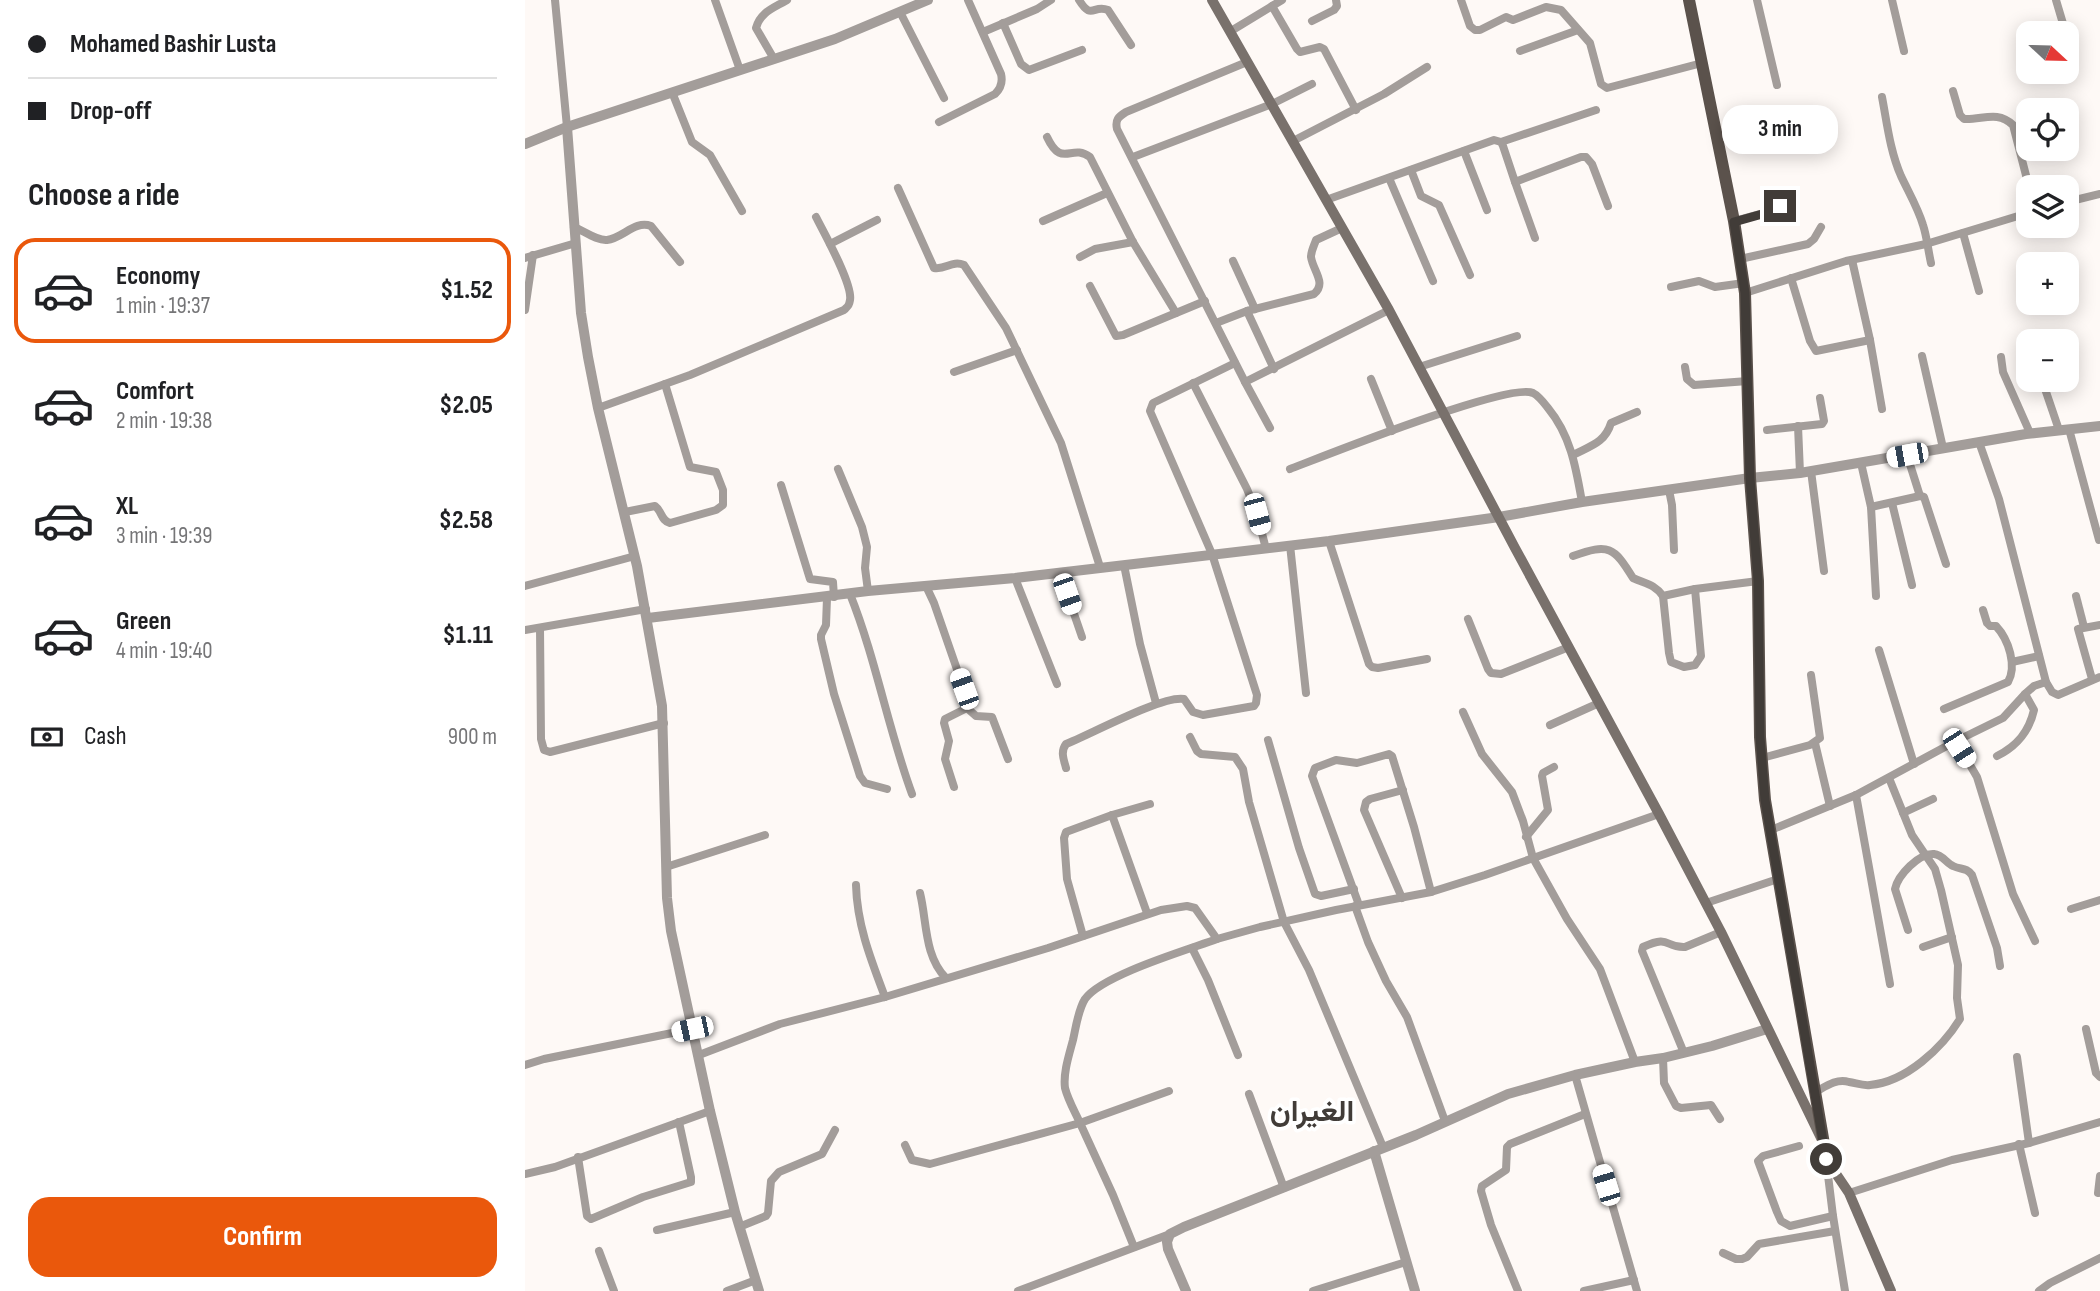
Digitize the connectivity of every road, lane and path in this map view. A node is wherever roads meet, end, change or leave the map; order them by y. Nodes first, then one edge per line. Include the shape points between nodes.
1 (555, 0) edge
2 (715, 0) edge
3 (787, 0) edge
4 (928, 0) edge
5 (968, 0) edge
6 (1051, 0) edge
7 (1079, 0) edge
8 (1212, 0) edge
9 (1282, 0) edge
10 (1336, 0) edge
11 (1461, 0) edge
12 (1689, 0) edge
13 (1757, 0) edge
14 (1892, 0) edge
15 (2056, 0) edge
16 (1272, 6) junction
17 (900, 12) junction
18 (1312, 21) dead end
19 (2062, 21) edge
20 (1003, 23) junction
21 (1231, 30) junction
22 (1578, 30) junction
23 (983, 32) junction
24 (1131, 45) dead end
25 (1081, 50) dead end
26 (1520, 51) dead end
27 (1904, 51) dead end
28 (774, 60) junction
29 (1247, 62) junction
30 (1702, 63) junction
31 (1427, 67) dead end
32 (740, 70) junction
33 (1312, 84) dead end
34 (1777, 85) dead end
35 (1953, 91) dead end
36 (672, 92) junction
37 (1882, 97) dead end
38 (944, 98) dead end
39 (1272, 104) junction
40 (1356, 110) junction
41 (1596, 110) dead end
42 (939, 122) dead end
43 (567, 127) junction
44 (1047, 137) dead end
45 (1293, 141) junction
46 (1501, 142) junction
47 (525, 144) edge
48 (1464, 151) junction
49 (1133, 157) junction
50 (1411, 170) junction
51 (2026, 175) edge
52 (1389, 178) junction
53 (1515, 183) junction
54 (898, 188) dead end
55 (1107, 192) junction
56 (2100, 194) edge
57 (1782, 197) dead end
58 (2079, 199) edge
59 (1326, 200) junction
60 (1608, 206) dead end
61 (1487, 210) dead end
62 (742, 211) dead end
63 (816, 216) dead end
64 (2016, 217) edge
65 (877, 220) dead end
66 (1043, 222) dead end
67 (1734, 222) junction
68 (574, 226) junction
69 (1821, 227) dead end
70 (1342, 228) junction
71 (1962, 233) junction
72 (1535, 238) dead end
73 (1133, 242) junction
74 (576, 243) junction
75 (830, 244) junction
76 (1926, 244) junction
77 (529, 256) edge
78 (1080, 257) dead end
79 (1740, 259) junction
80 (1852, 260) junction
81 (1233, 261) dead end
82 (680, 262) dead end
83 (1931, 263) dead end
84 (1470, 275) dead end
85 (1791, 278) junction
86 (1433, 281) dead end
87 (1090, 286) dead end
88 (1671, 287) dead end
89 (1744, 288) junction
90 (1979, 291) dead end
91 (1205, 301) junction
92 (525, 310) edge
93 (1251, 310) junction
94 (1389, 310) junction
95 (1176, 313) junction
96 (1216, 323) junction
97 (1517, 336) dead end
98 (1870, 340) junction
99 (1017, 350) junction
100 (1922, 356) dead end
101 (2001, 357) dead end
102 (1235, 363) junction
103 (1419, 367) junction
104 (1685, 367) dead end
105 (1274, 369) junction
106 (954, 372) dead end
107 (1371, 379) dead end
108 (1748, 381) junction
109 (1245, 382) junction
110 (1193, 383) junction
111 (665, 384) junction
112 (2047, 392) edge
113 (1820, 398) dead end
114 (598, 408) junction
115 (1882, 409) dead end
116 (1443, 412) junction
117 (1637, 412) dead end
118 (1798, 426) junction
119 (1270, 428) dead end
120 (2099, 429) edge
121 (1767, 430) dead end
122 (2064, 430) junction
123 (1392, 431) junction
124 (2030, 433) junction
125 (1979, 442) junction
126 (1943, 448) junction
127 (1573, 455) junction
128 (1907, 455) junction
129 (1861, 463) junction
130 (838, 469) dead end
131 (1290, 469) dead end
132 (1805, 472) junction
133 (1750, 478) junction
134 (782, 485) dead end
135 (1669, 490) junction
136 (1920, 496) junction
137 (1582, 502) junction
138 (1892, 503) junction
139 (1871, 507) junction
140 (625, 512) junction
141 (1499, 517) junction
142 (2099, 540) edge
143 (1329, 541) junction
144 (1290, 545) junction
145 (1266, 549) junction
146 (1674, 550) dead end
147 (1212, 554) junction
148 (635, 556) junction
149 (1573, 556) dead end
150 (1946, 564) dead end
151 (1124, 565) junction
152 (1100, 567) junction
153 (1824, 571) dead end
154 (1060, 572) junction
155 (1015, 578) junction
156 (1758, 581) junction
157 (1912, 585) dead end
158 (525, 586) edge
159 (926, 586) junction
160 (1695, 589) junction
161 (868, 591) junction
162 (851, 594) junction
163 (1663, 596) junction
164 (1877, 596) dead end
165 (2077, 596) dead end
166 (830, 597) junction
167 (1983, 611) dead end
168 (647, 614) junction
169 (1468, 619) dead end
170 (2100, 625) edge
171 (2084, 627) junction
172 (540, 628) junction
173 (525, 630) edge
174 (1082, 638) dead end
175 (1569, 647) junction
176 (1879, 650) dead end
177 (2039, 656) junction
178 (1427, 659) dead end
179 (2012, 662) junction
180 (1811, 675) dead end
181 (2098, 679) edge
182 (2046, 682) junction
183 (1057, 684) dead end
184 (1305, 692) dead end
185 (2025, 694) junction
186 (1599, 703) junction
187 (1156, 704) junction
188 (967, 708) junction
189 (1944, 709) dead end
190 (1463, 712) dead end
191 (664, 723) junction
192 (1550, 725) dead end
193 (1190, 737) dead end
194 (1268, 740) dead end
195 (1956, 741) junction
196 (1815, 743) junction
197 (1997, 756) dead end
198 (1762, 758) junction
199 (1008, 759) dead end
200 (1914, 764) junction
201 (1554, 767) dead end
202 (1066, 768) dead end
203 (1889, 778) junction
204 (954, 788) dead end
205 (887, 789) dead end
206 (1403, 790) junction
207 (912, 794) dead end
208 (1856, 795) junction
209 (1933, 799) dead end
210 (1150, 804) dead end
211 (1830, 806) junction
212 (1903, 813) junction
213 (1659, 814) junction
214 (1112, 815) junction
215 (1771, 830) junction
216 (765, 835) dead end
217 (1526, 837) junction
218 (1925, 856) junction
219 (1533, 858) junction
220 (666, 867) junction
221 (1778, 879) junction
222 (856, 885) dead end
223 (1355, 890) junction
224 (1431, 892) junction
225 (920, 893) dead end
226 (1402, 898) junction
227 (2100, 900) edge
228 (1706, 902) junction
229 (1357, 905) junction
230 (2071, 909) dead end
231 (1147, 913) junction
232 (1284, 922) junction
233 (1908, 930) dead end
234 (1721, 932) junction
235 (1083, 936) junction
236 (1952, 937) junction
237 (1217, 939) junction
238 (2035, 941) dead end
239 (1923, 947) dead end
240 (1192, 948) junction
241 (2000, 966) dead end
242 (946, 978) junction
243 (1890, 984) dead end
244 (885, 997) junction
245 (692, 1029) junction
246 (1767, 1029) junction
247 (2086, 1029) dead end
248 (1684, 1053) junction
249 (699, 1055) junction
250 (1238, 1055) dead end
251 (2017, 1057) dead end
252 (1663, 1058) junction
253 (1635, 1062) junction
254 (525, 1065) edge
255 (1575, 1075) junction
256 (2100, 1077) edge
257 (1169, 1091) dead end
258 (1814, 1093) junction
259 (1249, 1094) dead end
260 (710, 1111) junction
261 (1585, 1114) junction
262 (1720, 1119) dead end
263 (1445, 1121) junction
264 (679, 1122) junction
265 (2100, 1122) edge
266 (1080, 1123) junction
267 (835, 1130) dead end
268 (2029, 1143) junction
269 (1824, 1144) junction
270 (2019, 1144) junction
271 (905, 1145) dead end
272 (1798, 1146) dead end
273 (1378, 1149) junction
274 (578, 1157) junction
275 (1826, 1159) junction
276 (525, 1174) edge
277 (2100, 1176) edge
278 (1284, 1188) junction
279 (1849, 1193) junction
280 (2098, 1193) dead end
281 (734, 1212) junction
282 (2035, 1213) dead end
283 (1833, 1216) junction
284 (739, 1227) junction
285 (657, 1230) dead end
286 (1835, 1231) junction
287 (1170, 1234) junction
288 (1134, 1247) junction
289 (599, 1251) dead end
290 (1723, 1253) dead end
291 (2100, 1258) edge
292 (1406, 1262) junction
293 (756, 1280) junction
294 (1634, 1280) junction
295 (614, 1291) edge
296 (727, 1291) edge
297 (759, 1291) edge
298 (1018, 1291) edge
299 (1186, 1291) edge
300 (1313, 1291) edge
301 (1415, 1291) edge
302 (1518, 1291) edge
303 (1584, 1291) edge
304 (1637, 1291) edge
305 (1845, 1291) edge
306 (1891, 1291) edge
307 (2039, 1291) edge

1 - 43 street
2 - 32 street
3 - 28 street via 764,13 756,28
4 - 17 street
5 - 23 street
6 - 20 street
7 - 24 street via 1089,12 1108,10
8 - 21 main road
9 - 16 street
10 - 18 street via 1334,10
11 - 22 street via 1475,30 1546,7 1561,10
12 - 30 main road
13 - 34 street
14 - 27 street
15 - 19 street
16 - 21 street
16 - 40 street via 1300,52 1324,48
17 - 28 street
17 - 38 street
20 - 23 street
20 - 25 street via 1021,64 1029,70
21 - 29 main road
22 - 26 street
22 - 30 street via 1590,43 1601,84 1607,88
23 - 42 street via 1001,74 999,90
28 - 32 street
29 - 39 main road
29 - 49 street via 1120,116 1117,129
30 - 67 main road
31 - 40 street
32 - 36 street
33 - 39 street
35 - 51 street via 1964,119 1994,115 2013,125
36 - 43 street
36 - 62 street via 692,142 710,155
37 - 76 street via 1888,134 1900,174 1918,209
39 - 45 main road
39 - 49 street
40 - 45 street
41 - 46 street
43 - 47 street
43 - 68 street
44 - 55 street via 1057,152 1090,157
45 - 59 main road
46 - 48 street via 1494,140
46 - 53 street
48 - 50 street
48 - 61 street
49 - 91 street
50 - 52 street
50 - 84 street via 1421,196 1439,205
52 - 59 street
52 - 86 street
53 - 60 street via 1586,157
53 - 72 street
54 - 99 street via 934,268 964,265
55 - 66 street
55 - 73 street
56 - 58 street
57 - 67 street via 1778,209
59 - 70 main road
63 - 75 street
64 - 71 street
65 - 75 street
67 - 79 main road
68 - 74 street
68 - 82 street via 608,240 640,224 651,226
69 - 79 street via 1808,244
70 - 93 street via 1316,240 1311,258 1318,291
70 - 94 main road
71 - 76 street
71 - 90 street
73 - 78 street via 1095,249
73 - 95 street
74 - 77 street
74 - 114 street via 581,313
75 - 111 street via 849,291 844,310
76 - 80 street
76 - 83 street
77 - 92 street
79 - 89 main road
80 - 85 street
80 - 98 street
81 - 93 street
85 - 89 street
85 - 98 street via 1816,351
87 - 95 street via 1116,336
88 - 89 street via 1699,281
89 - 108 main road
91 - 95 street
91 - 96 street
93 - 96 street
93 - 105 street
94 - 103 main road
94 - 105 street
96 - 102 street
97 - 103 street
98 - 115 street
99 - 106 street
99 - 152 street via 1061,443
100 - 126 street
101 - 124 street
102 - 109 street
102 - 110 street
103 - 116 main road
104 - 108 street via 1687,379 1694,385
105 - 109 street
107 - 123 street
108 - 133 main road
109 - 119 street
110 - 145 street via 1247,489
110 - 147 street via 1153,403 1150,411
111 - 114 street
111 - 140 street via 690,467 716,472 723,505 670,523 656,506
112 - 122 street
113 - 118 street via 1823,423
114 - 140 street
116 - 123 street
116 - 127 street via 1508,393 1533,393 1555,416
116 - 141 main road
117 - 127 street via 1611,423 1603,439
118 - 121 street
118 - 132 street
120 - 122 street
122 - 124 street
122 - 142 street
123 - 131 street
124 - 125 street
125 - 126 street
125 - 177 street via 1999,499
126 - 128 street
127 - 137 street
128 - 129 street
128 - 136 street
129 - 132 street
129 - 139 street
130 - 161 street via 867,547
132 - 133 street
132 - 153 street
133 - 135 street
133 - 156 main road
134 - 166 street via 810,579 832,582
135 - 137 street
135 - 146 street
136 - 138 street
136 - 150 street via 1928,504
137 - 141 street
138 - 139 street
138 - 157 street
139 - 164 street
140 - 148 street
141 - 143 street
141 - 175 main road
143 - 144 street
143 - 178 street via 1369,664 1378,668
144 - 145 street
144 - 184 street
145 - 147 street
147 - 151 street
147 - 187 street via 1256,703 1203,715 1193,712 1184,699
148 - 158 street
148 - 168 street
149 - 163 street via 1606,549 1619,555 1633,578 1649,583
151 - 152 street
151 - 187 street
152 - 154 street
154 - 155 street
154 - 174 street
155 - 159 street
155 - 183 street
156 - 160 street
156 - 198 main road
159 - 161 street
159 - 188 street via 967,696
160 - 163 street
160 - 163 street via 1701,656 1695,665 1671,662
161 - 162 street
162 - 166 street
162 - 207 street
165 - 171 street
166 - 168 street
166 - 205 street via 821,639 831,683 860,776 865,783
167 - 179 street via 1987,623 2004,635
168 - 172 street
168 - 191 street
169 - 175 street via 1488,669 1495,674
170 - 171 street
171 - 181 street via 2078,629
172 - 173 street
172 - 191 street via 544,750
175 - 186 main road
176 - 200 street
177 - 179 street
177 - 182 street
179 - 189 street via 2008,682
180 - 196 street via 1820,733
181 - 182 street via 2058,695
182 - 185 street
185 - 195 street via 2003,719
185 - 197 street via 2034,710 2029,727
186 - 192 street
186 - 213 main road
187 - 202 street via 1066,744
188 - 199 street via 976,716 993,719
188 - 204 street via 944,723 949,741 945,759
190 - 217 street via 1482,754 1512,792
191 - 220 street
193 - 232 street via 1201,754 1235,757 1243,769
194 - 223 street via 1315,894
195 - 200 street
195 - 238 street via 1977,777 2013,894
196 - 198 street
196 - 211 street
198 - 215 main road
200 - 203 street
201 - 217 street via 1542,776 1548,810
203 - 208 street
203 - 212 street
206 - 223 street via 1389,754 1357,763 1336,760 1313,770
206 - 224 street
206 - 226 street via 1370,799 1364,806
208 - 211 street
208 - 243 street
209 - 212 street
210 - 214 street
211 - 215 street
212 - 218 street
213 - 219 street
213 - 228 main road
214 - 231 street
214 - 235 street via 1066,832 1067,880
215 - 221 main road
216 - 220 street
217 - 219 street
218 - 233 street via 1905,870 1895,889
218 - 236 street via 1935,869
218 - 241 street via 1940,856 1972,875
219 - 224 street
219 - 253 street via 1600,969
220 - 245 street via 671,931
221 - 228 street
221 - 258 main road
222 - 244 street via 867,953
223 - 229 street
224 - 226 street
225 - 242 street via 930,948
226 - 229 street
227 - 230 street
228 - 234 main road
229 - 232 street
229 - 263 street via 1368,942 1407,1017
231 - 235 street
231 - 237 street via 1195,908
232 - 237 street
232 - 273 street via 1309,970
234 - 246 main road
234 - 248 street via 1680,948 1665,940 1643,947
235 - 242 street
236 - 239 street
236 - 258 street via 1958,965 1958,1022 1927,1057 1904,1074 1869,1086 1841,1080
237 - 240 street
240 - 250 street
240 - 266 street via 1100,986 1084,1001 1065,1083
242 - 244 street
244 - 249 street via 780,1024
245 - 249 street
245 - 254 street
246 - 248 street
246 - 269 main road
247 - 256 street
248 - 252 street
249 - 260 street
251 - 268 street
252 - 253 street
252 - 262 street via 1664,1083 1676,1106 1711,1105
253 - 255 street
255 - 261 street
255 - 263 street via 1508,1094
257 - 266 street
258 - 269 main road
259 - 278 street
260 - 264 street
260 - 281 street
261 - 294 street
261 - 302 street via 1510,1144 1507,1169 1482,1186 1491,1225
263 - 273 street
264 - 274 street
264 - 274 street via 691,1182 591,1219
265 - 268 street
266 - 271 street via 930,1164 912,1160
266 - 288 street
267 - 284 street via 822,1154 774,1176 766,1216
268 - 270 street
269 - 275 main road
270 - 279 street
270 - 282 street
272 - 283 street via 1758,1161 1781,1221 1790,1226
273 - 278 street
273 - 292 street
274 - 276 street
275 - 279 main road
275 - 283 street
277 - 280 street
278 - 287 street
279 - 306 main road
281 - 284 street
281 - 285 street
283 - 286 street
284 - 293 street
286 - 290 street via 1759,1244 1742,1259
286 - 305 street
287 - 288 street
287 - 299 street via 1168,1250
288 - 298 street
289 - 295 street
291 - 307 street
292 - 300 street
292 - 301 street
293 - 296 street
293 - 297 street
294 - 303 street
294 - 304 street

